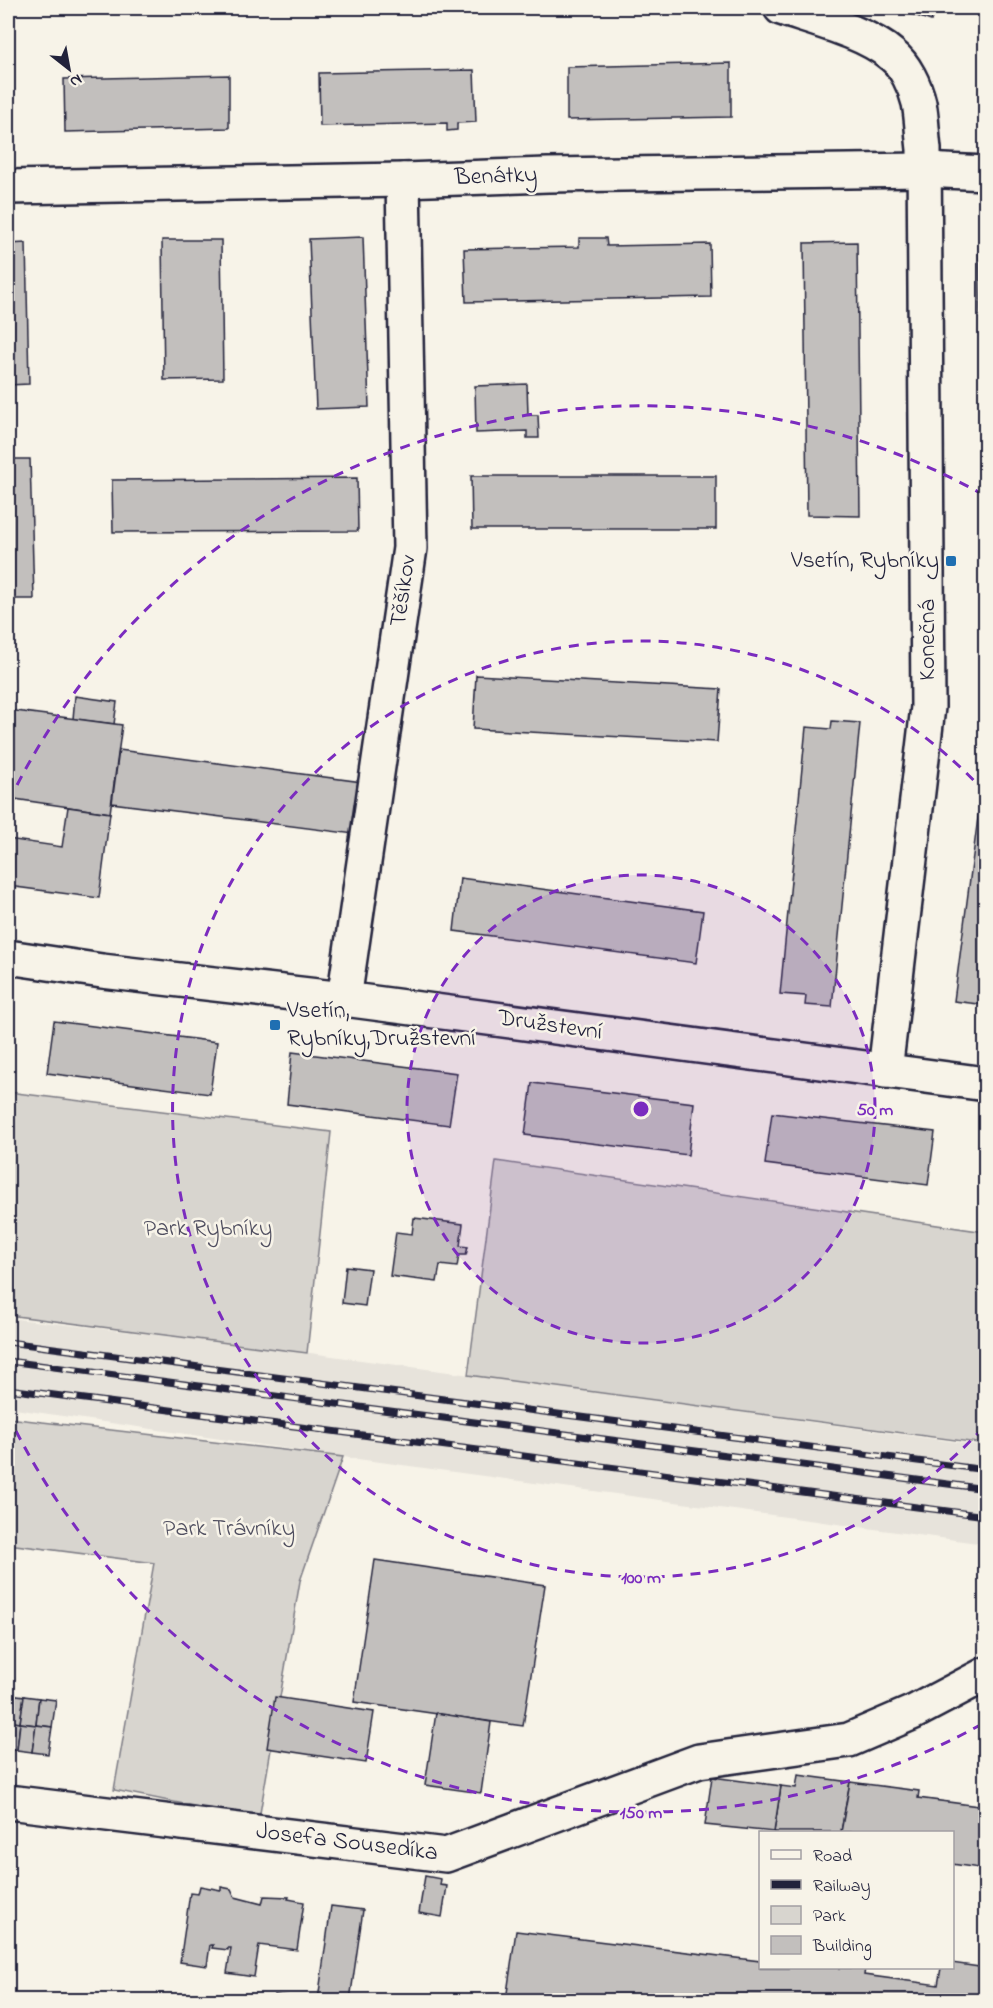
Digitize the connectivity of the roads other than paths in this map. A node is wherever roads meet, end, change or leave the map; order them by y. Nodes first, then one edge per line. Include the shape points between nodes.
1 (781, 8) edge
2 (924, 170) junction
3 (986, 173) edge
4 (402, 180) junction
5 (8, 187) edge
6 (8, 957) edge
7 (344, 999) junction
8 (885, 1071) junction
9 (986, 1083) edge
10 (986, 1674) edge
11 (8, 1802) edge

1 - 2 street, Konečná via 874,43 892,54 903,67 919,101
2 - 3 street, Benátky
2 - 4 street, Benátky
2 - 8 street, Konečná via 928,706
4 - 5 street, Benátky
4 - 7 street, Těšíkov via 410,548
6 - 7 street, Družstevní
7 - 8 street, Družstevní
8 - 9 street, Družstevní
10 - 11 street, Josefa Sousedíka via 849,1740 699,1761 447,1855

